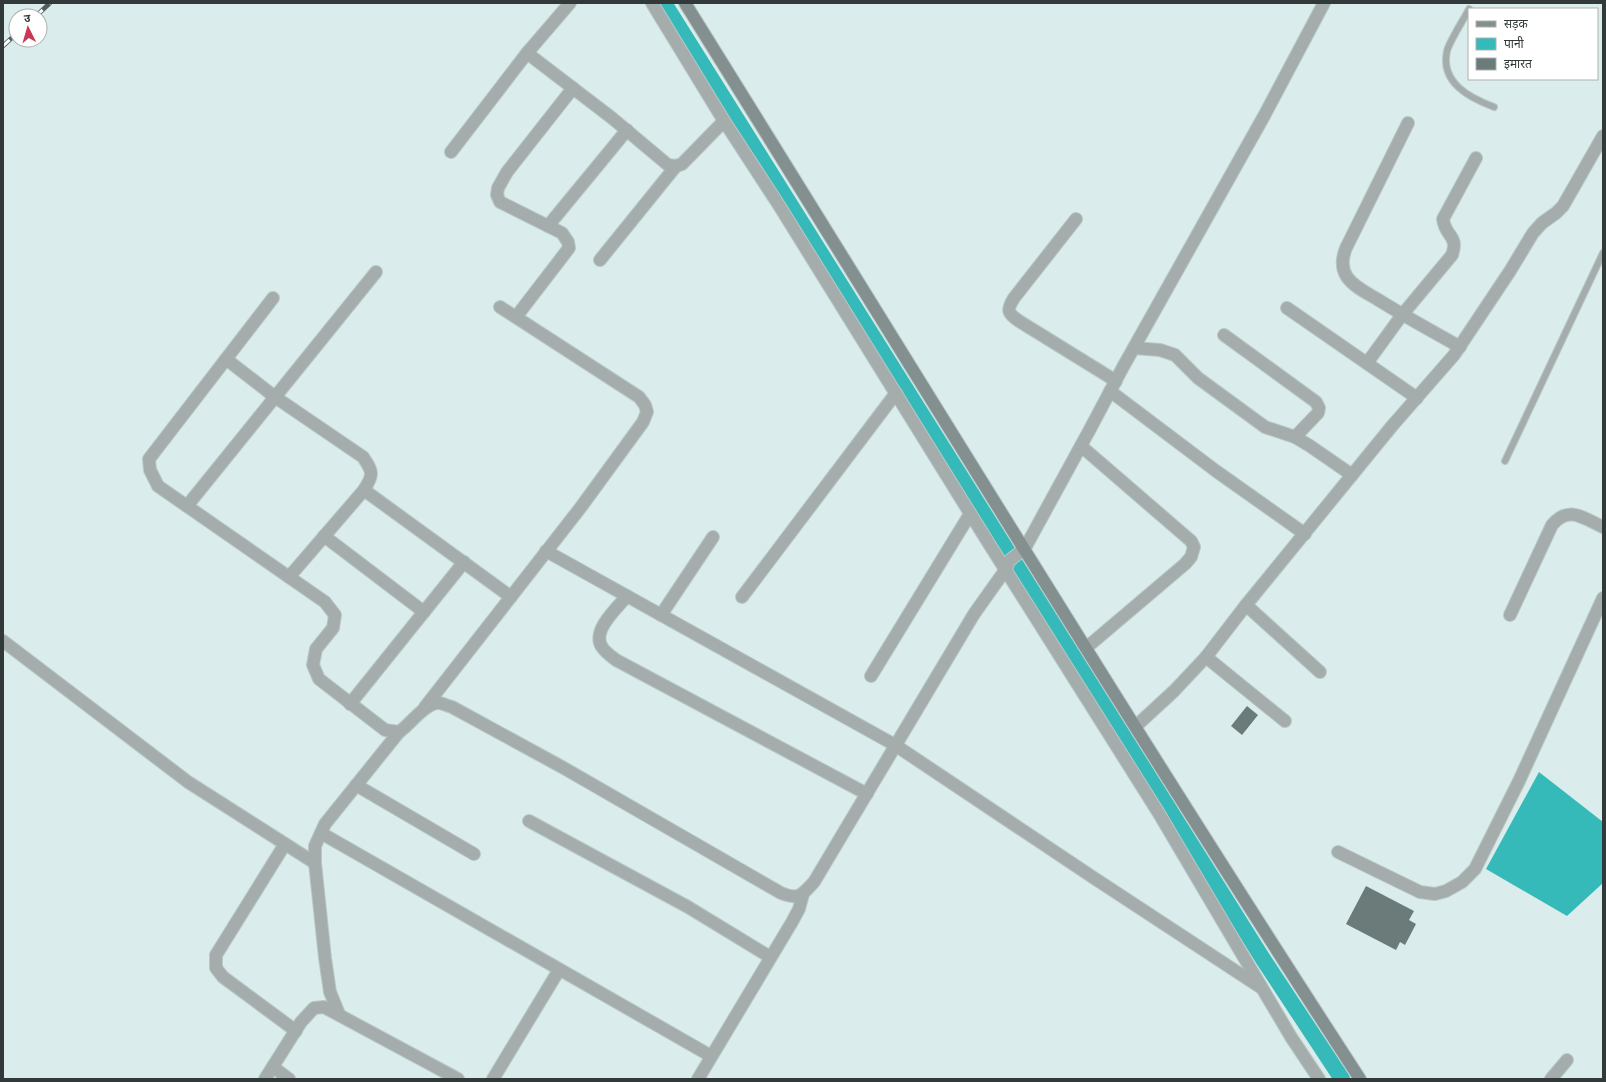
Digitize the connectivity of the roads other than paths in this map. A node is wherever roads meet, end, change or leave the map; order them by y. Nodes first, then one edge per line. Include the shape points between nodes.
1 (570, 3) edge
2 (652, 3) edge
3 (685, 3) edge
4 (1324, 3) edge
5 (1468, 11) edge
6 (527, 53) junction
7 (573, 88) junction
8 (1494, 107) dead end
9 (724, 121) junction
10 (1408, 123) dead end
11 (626, 130) junction
12 (1603, 136) edge
13 (451, 152) dead end
14 (1476, 158) dead end
15 (676, 166) junction
16 (1076, 219) dead end
17 (548, 226) junction
18 (1603, 253) edge
19 (600, 260) dead end
20 (1601, 263) edge
21 (376, 272) dead end
22 (274, 298) dead end
23 (500, 307) dead end
24 (1287, 308) dead end
25 (1402, 315) junction
26 (516, 317) junction
27 (1224, 335) dead end
28 (1460, 347) junction
29 (1134, 348) junction
30 (226, 359) junction
31 (1367, 363) junction
32 (1113, 386) junction
33 (896, 393) junction
34 (275, 397) junction
35 (1417, 398) junction
36 (1295, 437) junction
37 (1081, 446) junction
38 (1505, 461) dead end
39 (1352, 475) junction
40 (364, 490) junction
41 (187, 506) junction
42 (970, 514) junction
43 (1603, 527) edge
44 (1305, 534) junction
45 (324, 536) junction
46 (714, 537) dead end
47 (1022, 550) junction
48 (546, 551) junction
49 (464, 562) junction
50 (1008, 565) junction
51 (289, 577) junction
52 (511, 596) junction
53 (626, 596) junction
54 (742, 597) dead end
55 (1603, 598) edge
56 (1246, 605) junction
57 (424, 612) junction
58 (661, 615) junction
59 (1510, 615) dead end
60 (3, 641) edge
61 (1086, 648) junction
62 (1206, 657) junction
63 (1320, 672) dead end
64 (871, 676) dead end
65 (350, 704) junction
66 (425, 707) junction
67 (1285, 721) dead end
68 (1136, 726) junction
69 (399, 732) junction
70 (895, 745) junction
71 (356, 785) junction
72 (867, 794) junction
73 (529, 821) dead end
74 (320, 834) junction
75 (285, 844) junction
76 (1338, 852) dead end
77 (474, 854) dead end
78 (314, 863) junction
79 (803, 894) junction
80 (770, 957) junction
81 (558, 970) junction
82 (1262, 988) junction
83 (339, 1014) junction
84 (296, 1031) junction
85 (711, 1056) junction
86 (1567, 1060) dead end
87 (272, 1067) junction
88 (265, 1079) edge
89 (289, 1079) edge
90 (458, 1079) edge
91 (493, 1079) edge
92 (698, 1079) edge
93 (1319, 1079) edge
94 (1360, 1079) edge
95 (1551, 1079) edge

1 - 6 street
2 - 9 street
3 - 47 street
4 - 29 street
5 - 8 lane via 1447,50 1446,66 1451,77 1467,95
6 - 7 street
6 - 13 street
7 - 11 street
7 - 17 street via 507,172 498,188 500,202
9 - 15 street via 682,164
9 - 33 street
10 - 25 street via 1342,258 1348,278 1360,289
11 - 15 street via 668,165
11 - 17 street
12 - 28 street via 1563,206 1542,222 1533,233
14 - 25 street via 1443,219 1444,227 1454,240 1452,255
15 - 19 street
16 - 32 street via 1014,298 1009,310 1019,321
17 - 26 street via 562,233 569,248
18 - 20 lane
20 - 38 lane
21 - 34 street
22 - 30 street
23 - 26 street
24 - 31 street
25 - 28 street
25 - 31 street
26 - 48 street via 638,397 647,412 643,422
27 - 36 street via 1316,402 1318,413
28 - 35 street
29 - 32 street
29 - 36 street via 1160,350 1174,356 1198,378 1265,427
30 - 34 street
30 - 41 street via 149,459 150,470 158,486
31 - 35 street
32 - 37 street
32 - 44 street via 1216,471
33 - 42 street
33 - 54 street
34 - 40 street via 362,457 370,468 371,479
34 - 41 street
35 - 39 street
36 - 39 street
37 - 47 street
37 - 61 street via 1192,542 1194,547 1186,564
39 - 44 street
40 - 45 street
40 - 49 street
41 - 51 street
42 - 50 street
42 - 64 street
43 - 59 street via 1573,514 1563,515 1557,520 1552,525
44 - 56 street
45 - 51 street
45 - 57 street
46 - 58 street
47 - 50 street
47 - 61 street
48 - 52 street
48 - 53 street
49 - 52 street
49 - 57 street
50 - 70 street via 974,614
50 - 82 street
51 - 65 street via 325,602 335,615 333,628 316,649 313,665 319,679
52 - 66 street
53 - 58 street
53 - 72 street via 603,624 598,637 602,647 616,660
55 - 76 street via 1515,788 1474,869 1462,882 1435,894 1420,892
56 - 62 street
56 - 63 street
57 - 65 street
58 - 70 street
60 - 75 street via 188,782
61 - 68 street
62 - 67 street
62 - 68 street
65 - 69 street via 385,730
66 - 69 street
66 - 79 street via 438,703 452,708 562,767 781,893 790,897
68 - 94 street via 1186,809
69 - 71 street
70 - 72 street
70 - 82 street
71 - 74 street
71 - 77 street
72 - 79 street via 814,882
73 - 80 street via 688,907
74 - 78 street
74 - 81 street
75 - 78 street
75 - 84 street via 216,955 216,968 223,977
78 - 83 street via 330,992
79 - 80 street via 792,922
80 - 85 street
81 - 85 street
81 - 91 street
82 - 93 street
83 - 84 street via 324,1006 314,1008
83 - 90 street
84 - 87 street
85 - 92 street
86 - 95 street
87 - 88 street
87 - 89 street

